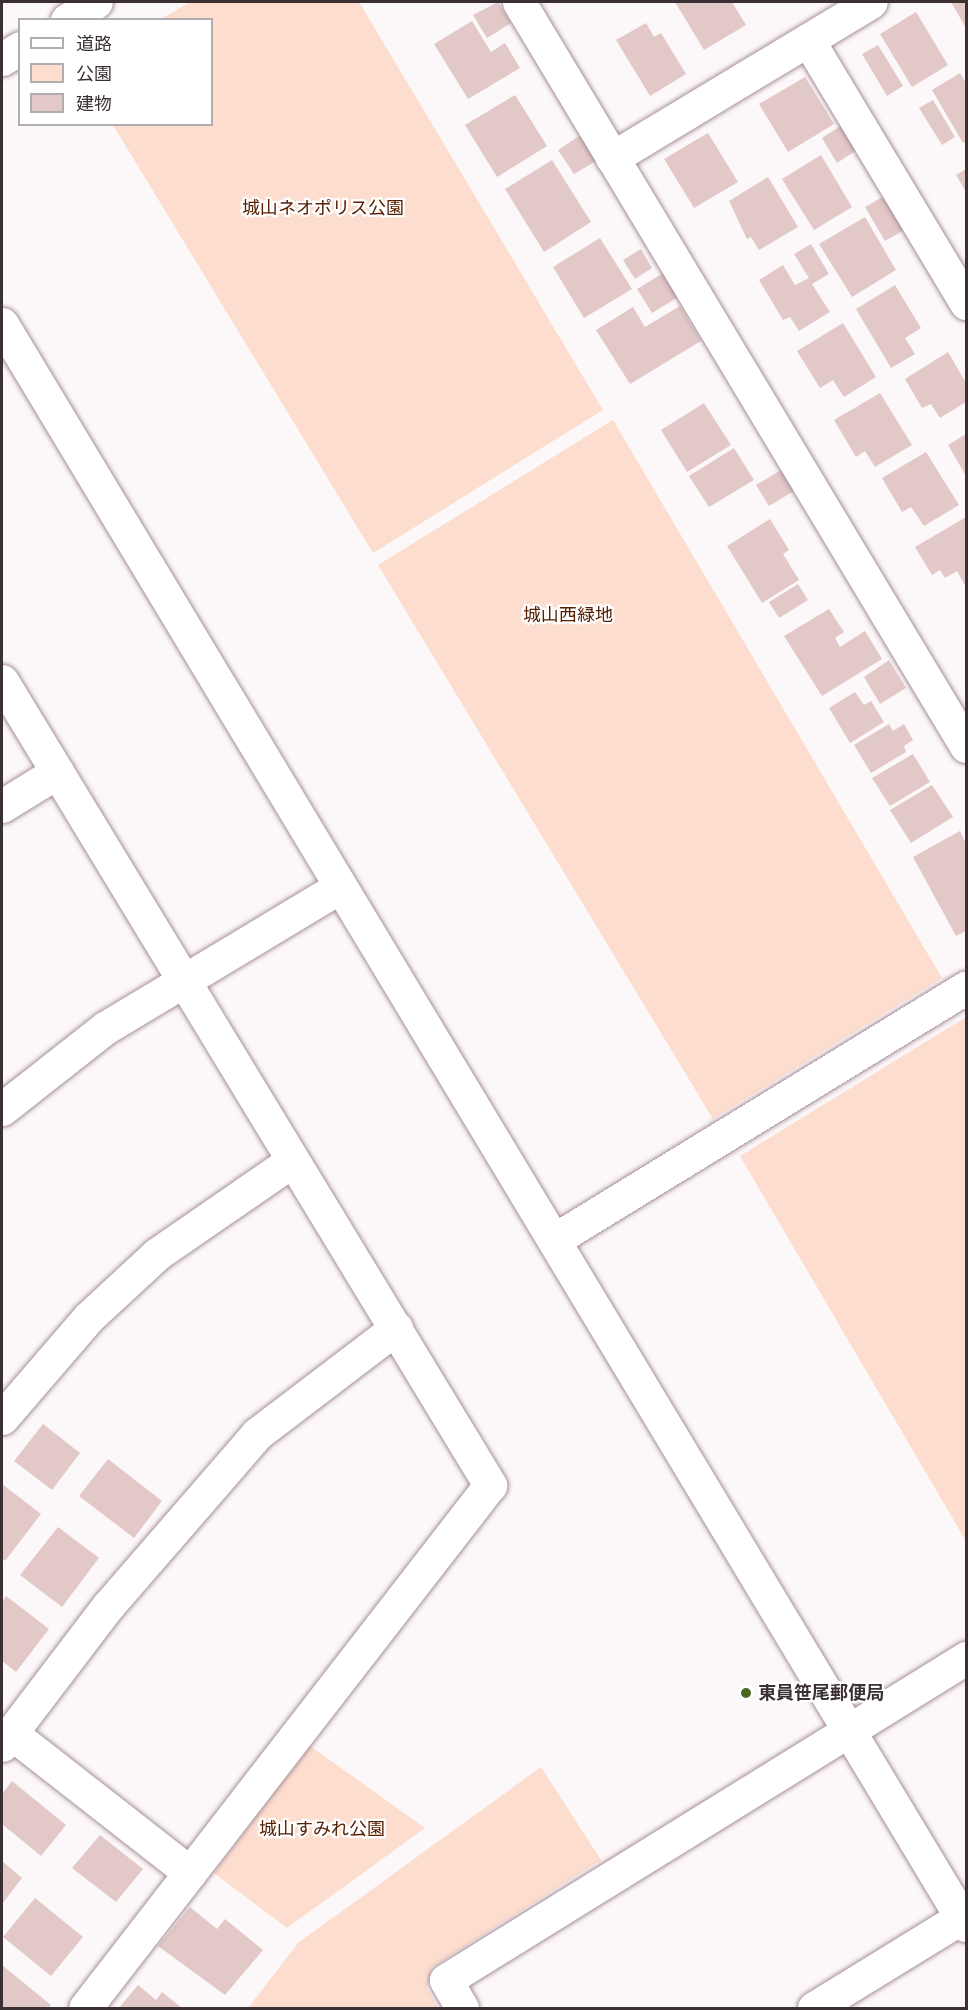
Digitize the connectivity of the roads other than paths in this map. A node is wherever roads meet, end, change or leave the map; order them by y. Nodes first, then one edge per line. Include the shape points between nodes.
1 (96, 2) edge
2 (519, 2) edge
3 (871, 2) edge
4 (70, 18) edge
5 (808, 40) junction
6 (18, 49) edge
7 (2, 59) edge
8 (612, 158) junction
9 (966, 303) edge
10 (2, 324) edge
11 (2, 681) edge
12 (966, 746) edge
13 (57, 772) junction
14 (2, 806) edge
15 (340, 887) junction
16 (183, 979) junction
17 (966, 988) edge
18 (2, 1109) edge
19 (292, 1161) junction
20 (554, 1240) junction
21 (396, 1328) junction
22 (2, 1418) edge
23 (966, 1658) edge
24 (851, 1729) junction
25 (6, 1736) edge
26 (190, 1873) junction
27 (964, 1921) edge
28 (85, 2008) edge
29 (462, 2008) edge
30 (814, 2008) edge

1 - 4 street
2 - 8 street
3 - 5 street
5 - 8 street
5 - 9 street
6 - 7 street
8 - 12 street
10 - 15 street
11 - 13 street
13 - 14 street
13 - 16 street
15 - 16 street
15 - 20 street
16 - 18 street via 105,1028
16 - 19 street
17 - 20 street
19 - 21 street
19 - 22 street via 157,1254 61,1347
20 - 24 street
21 - 25 street via 257,1434 108,1606
21 - 26 street via 490,1485
23 - 24 street
24 - 27 street
24 - 29 street via 446,1980
25 - 26 street
26 - 28 street
27 - 30 street

